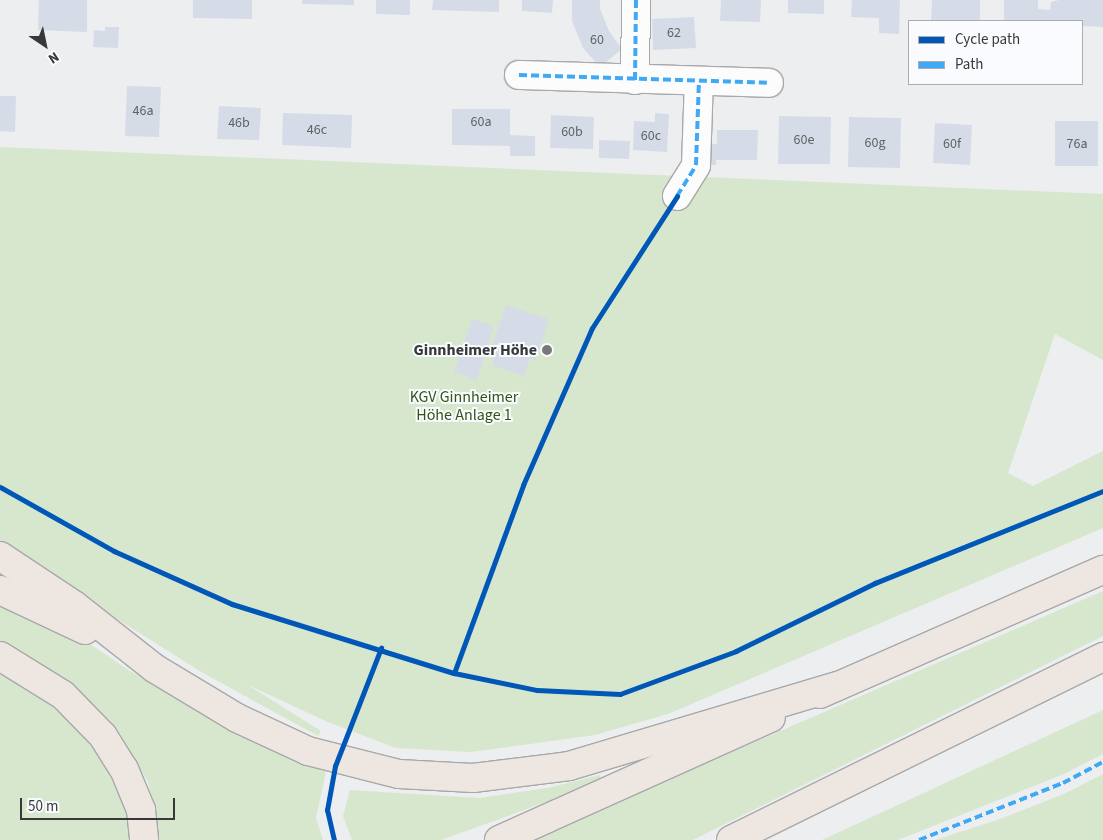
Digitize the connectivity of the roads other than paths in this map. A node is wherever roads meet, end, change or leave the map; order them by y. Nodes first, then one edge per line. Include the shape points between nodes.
1 (636, 0) edge
2 (519, 75) dead end
3 (635, 80) junction
4 (699, 81) junction
5 (768, 83) dead end
6 (677, 196) dead end
7 (0, 556) edge
8 (1103, 570) edge
9 (0, 590) edge
10 (0, 656) edge
11 (1103, 657) edge
12 (154, 668) junction
13 (837, 686) junction
14 (144, 840) edge
15 (499, 840) edge
16 (731, 840) edge

1 - 3 street
2 - 3 street
3 - 4 street
4 - 5 street
4 - 6 street via 696,165
7 - 12 highway via 74,605
8 - 13 highway
9 - 12 highway via 71,622
10 - 14 highway via 63,695 103,736 124,769 141,810
11 - 16 highway
12 - 13 highway via 237,718 308,751 370,769 445,778 541,772 597,759
13 - 15 highway via 717,744

